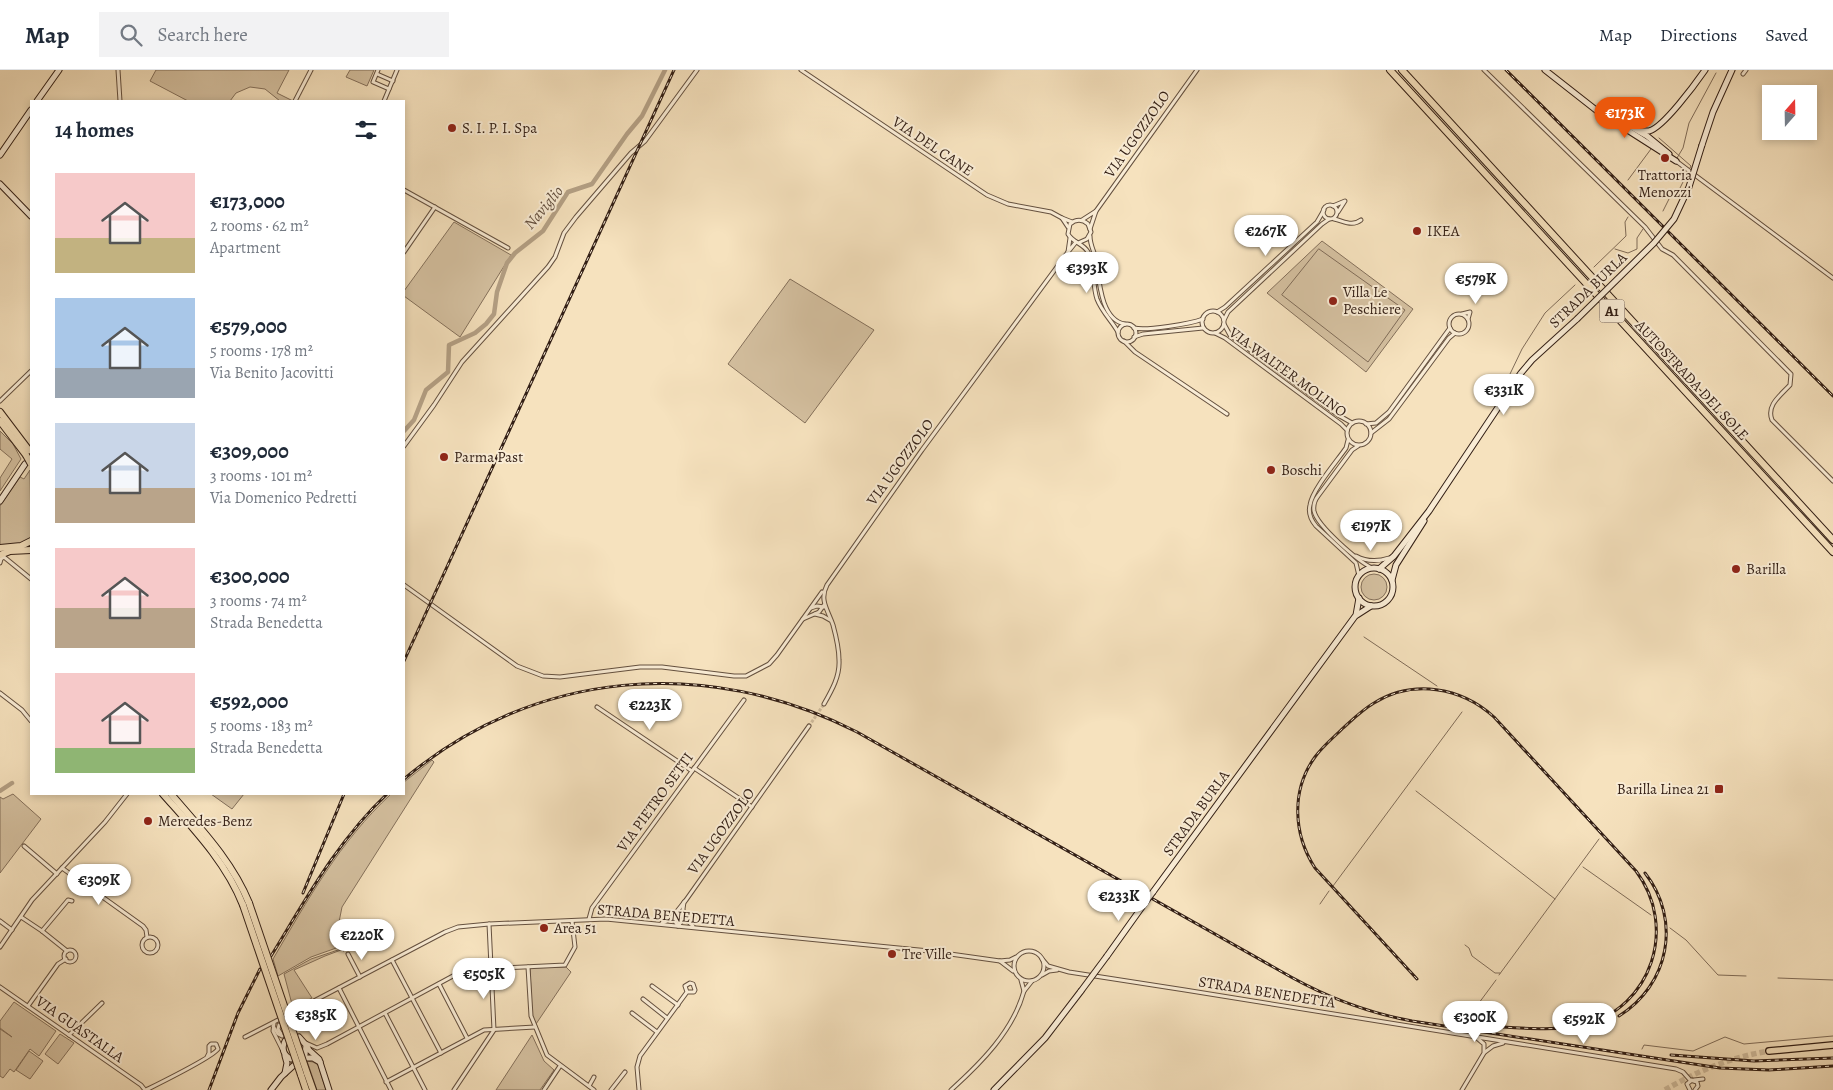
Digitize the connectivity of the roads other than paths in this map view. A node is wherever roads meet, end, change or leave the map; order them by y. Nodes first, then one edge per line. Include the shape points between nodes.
1 (59, 70) edge
2 (118, 70) edge
3 (311, 70) edge
4 (398, 70) edge
5 (697, 70) edge
6 (801, 70) edge
7 (1197, 70) edge
8 (1390, 70) edge
9 (1402, 70) edge
10 (1484, 70) edge
11 (1545, 70) edge
12 (1705, 70) edge
13 (1746, 70) edge
14 (378, 72) edge
15 (1730, 73) edge
16 (1743, 74) dead end
17 (393, 81) junction
18 (389, 89) junction
19 (38, 100) edge
20 (120, 100) edge
21 (296, 100) edge
22 (384, 100) edge
23 (1586, 101) junction
24 (30, 111) edge
25 (1612, 119) junction
26 (1656, 128) junction
27 (1648, 134) junction
28 (1649, 143) junction
29 (1656, 143) junction
30 (0, 155) edge
31 (1676, 161) junction
32 (0, 184) edge
33 (0, 190) edge
34 (405, 191) edge
35 (8, 192) junction
36 (1334, 206) junction
37 (435, 207) junction
38 (1324, 210) junction
39 (1096, 211) junction
40 (1337, 213) junction
41 (30, 215) edge
42 (1062, 218) junction
43 (1331, 219) junction
44 (1080, 220) junction
45 (1342, 220) junction
46 (1361, 220) dead end
47 (1073, 222) junction
48 (1068, 227) junction
49 (1090, 229) junction
50 (1090, 235) junction
51 (1070, 238) junction
52 (1077, 243) junction
53 (508, 248) dead end
54 (405, 251) edge
55 (1068, 252) junction
56 (1833, 278) edge
57 (1217, 312) junction
58 (1461, 315) junction
59 (1203, 319) junction
60 (1468, 320) junction
61 (1224, 322) junction
62 (1125, 324) junction
63 (1134, 328) junction
64 (1203, 328) junction
65 (1450, 328) junction
66 (1118, 332) junction
67 (1215, 333) junction
68 (1455, 333) junction
69 (1134, 338) junction
70 (1124, 341) junction
71 (1135, 352) junction
72 (30, 372) edge
73 (0, 401) edge
74 (0, 412) edge
75 (1227, 414) dead end
76 (0, 421) edge
77 (1352, 423) junction
78 (1366, 424) junction
79 (1347, 430) junction
80 (1371, 433) junction
81 (1348, 440) junction
82 (405, 445) edge
83 (1358, 446) junction
84 (30, 451) edge
85 (28, 464) edge
86 (1833, 481) edge
87 (0, 501) edge
88 (1428, 512) junction
89 (1833, 540) edge
90 (30, 542) edge
91 (0, 548) edge
92 (30, 550) edge
93 (1348, 550) junction
94 (1833, 552) edge
95 (0, 555) edge
96 (1394, 556) junction
97 (0, 564) edge
98 (1372, 568) junction
99 (1379, 569) junction
100 (1359, 576) junction
101 (30, 578) edge
102 (1392, 580) junction
103 (405, 585) edge
104 (826, 586) junction
105 (1358, 598) junction
106 (824, 606) junction
107 (1371, 606) junction
108 (808, 610) junction
109 (814, 614) junction
110 (1356, 615) junction
111 (801, 621) junction
112 (832, 622) junction
113 (0, 693) edge
114 (744, 700) dead end
115 (824, 704) tunnel mouth
116 (597, 707) dead end
117 (30, 720) edge
118 (808, 726) tunnel mouth
119 (693, 770) junction
120 (126, 795) edge
121 (164, 795) edge
122 (172, 795) edge
123 (752, 807) junction
124 (24, 846) dead end
125 (62, 868) junction
126 (57, 874) junction
127 (72, 900) dead end
128 (686, 900) junction
129 (246, 904) junction
130 (674, 914) junction
131 (21, 917) junction
132 (684, 918) junction
133 (589, 919) junction
134 (0, 920) edge
135 (572, 921) junction
136 (490, 924) junction
137 (659, 924) junction
138 (678, 926) junction
139 (696, 928) junction
140 (12, 930) junction
141 (42, 931) junction
142 (147, 938) junction
143 (0, 947) edge
144 (67, 951) junction
145 (348, 954) dead end
146 (1016, 957) junction
147 (66, 959) junction
148 (1042, 959) junction
149 (392, 960) junction
150 (1000, 961) junction
151 (528, 967) junction
152 (492, 968) junction
153 (1059, 970) junction
154 (1014, 971) junction
155 (1041, 975) junction
156 (360, 977) junction
157 (1021, 980) junction
158 (1032, 981) junction
159 (439, 984) junction
160 (652, 986) dead end
161 (0, 987) edge
162 (338, 988) junction
163 (1024, 991) junction
164 (687, 992) dead end
165 (412, 998) junction
166 (643, 999) dead end
167 (102, 1003) dead end
168 (678, 1005) junction
169 (28, 1006) junction
170 (291, 1013) dead end
171 (385, 1013) junction
172 (632, 1013) dead end
173 (668, 1018) junction
174 (266, 1025) junction
175 (279, 1025) dead end
176 (273, 1026) junction
177 (535, 1026) junction
178 (358, 1027) junction
179 (261, 1029) junction
180 (494, 1030) junction
181 (657, 1032) junction
182 (274, 1034) junction
183 (69, 1035) junction
184 (1473, 1036) junction
185 (245, 1037) dead end
186 (299, 1037) dead end
187 (283, 1038) junction
188 (467, 1038) junction
189 (1495, 1040) junction
190 (1508, 1042) junction
191 (306, 1043) junction
192 (1484, 1044) junction
193 (1833, 1045) edge
194 (1493, 1046) junction
195 (1769, 1051) tunnel mouth
196 (441, 1052) junction
197 (284, 1053) junction
198 (1484, 1053) junction
199 (207, 1057) junction
200 (291, 1059) dead end
201 (320, 1062) junction
202 (293, 1066) dead end
203 (560, 1066) junction
204 (414, 1067) junction
205 (625, 1072) dead end
206 (285, 1073) junction
207 (304, 1074) junction
208 (594, 1077) dead end
209 (1687, 1078) junction
210 (386, 1082) junction
211 (1687, 1085) junction
212 (1696, 1085) edge
213 (589, 1086) junction
214 (146, 1090) edge
215 (272, 1090) edge
216 (306, 1090) edge
217 (313, 1090) edge
218 (329, 1090) edge
219 (391, 1090) edge
220 (425, 1090) edge
221 (454, 1090) edge
222 (544, 1090) edge
223 (594, 1090) edge
224 (611, 1090) edge
225 (639, 1090) edge
226 (951, 1090) edge
227 (994, 1090) edge
228 (1462, 1090) edge
229 (1684, 1090) edge
230 (1690, 1090) edge

1 - 19 main road
2 - 20 street
3 - 21 street
4 - 17 street
5 - 82 street via 645,141 564,232 548,267 461,363
6 - 42 street, VIA DEL CANE via 987,195 1008,204 1051,212
7 - 39 street, VIA UGOZZOLO
8 - 94 highway, AUTOSTRADA DEL SOLE / A1
9 - 89 highway, AUTOSTRADA DEL SOLE / A1
10 - 86 street via 1791,374 1790,386 1773,404 1770,415
11 - 23 main road
12 - 26 main road via 1685,98
13 - 16 street
14 - 17 street
14 - 18 street via 373,82
15 - 88 main road, STRADA BURLA, bridge via 1713,112 1690,187 1674,218 1654,243 1521,373
17 - 18 street
18 - 22 street
23 - 25 main road
23 - 27 main road
24 - 30 main road
25 - 27 main road via 1641,135
25 - 28 main road
26 - 27 main road
26 - 29 main road
27 - 28 main road
27 - 29 main road
28 - 31 main road
29 - 31 main road
31 - 56 street
32 - 35 main road
33 - 35 main road
34 - 37 street
35 - 41 main road
36 - 38 street
36 - 40 street
36 - 40 street via 1345,201
37 - 53 street
37 - 54 street
38 - 43 street via 1324,216
38 - 57 street via 1317,222 1232,302
39 - 44 street, VIA UGOZZOLO
39 - 49 street, VIA UGOZZOLO
40 - 43 street
40 - 45 street
42 - 47 street, VIA DEL CANE
42 - 48 street
43 - 45 street
43 - 61 street via 1235,305
44 - 47 street, VIA UGOZZOLO
44 - 49 street
45 - 46 street via 1354,224
47 - 48 street, VIA UGOZZOLO
48 - 51 street, VIA UGOZZOLO
49 - 50 street, VIA UGOZZOLO
50 - 52 street, VIA UGOZZOLO
50 - 62 street, VIA WALTER MOLINO via 1102,297 1114,318
51 - 52 street
51 - 55 street, VIA UGOZZOLO
52 - 55 street, VIA UGOZZOLO
52 - 66 street via 1089,255 1099,302
55 - 104 street, VIA UGOZZOLO
57 - 59 street, VIA WALTER MOLINO via 1207,313
57 - 61 street, VIA WALTER MOLINO
58 - 60 street
58 - 60 street via 1470,312
58 - 65 street via 1452,318
59 - 63 street, VIA WALTER MOLINO via 1192,323
59 - 64 street
60 - 68 street via 1466,332
61 - 67 street, VIA WALTER MOLINO via 1220,331
61 - 77 street, VIA WALTER MOLINO via 1230,335
62 - 63 street, VIA WALTER MOLINO
62 - 66 street
63 - 69 street
64 - 67 street, VIA WALTER MOLINO
64 - 69 street, VIA WALTER MOLINO via 1143,334
65 - 68 street
65 - 78 street via 1389,412 1376,423
66 - 70 street
67 - 79 street, VIA WALTER MOLINO
68 - 80 street via 1389,419
69 - 70 street, VIA WALTER MOLINO
69 - 71 street
70 - 71 street
71 - 75 street
72 - 73 street
74 - 84 highway
76 - 84 highway
77 - 78 street
77 - 79 street
78 - 80 street
79 - 81 street
80 - 83 street via 1368,442
81 - 83 street
81 - 100 street via 1346,448 1313,494 1309,510 1316,526 1356,563
83 - 93 street via 1318,496 1314,509 1320,524
84 - 85 highway, bridge
85 - 87 main road
88 - 96 main road, STRADA BURLA
88 - 102 main road, STRADA BURLA via 1396,565
90 - 91 highway
92 - 95 highway
93 - 96 street via 1364,560
93 - 98 street
96 - 99 main road, STRADA BURLA
97 - 101 street via 4,557
98 - 99 main road
98 - 100 main road
99 - 102 main road
100 - 105 main road, STRADA BURLA via 1355,587
102 - 107 main road, STRADA BURLA via 1392,592 1387,601
103 - 111 street via 517,666 543,676 662,667 746,676 769,664
104 - 106 street, VIA UGOZZOLO
104 - 108 street
105 - 107 main road
105 - 110 main road, STRADA BURLA
106 - 108 street
106 - 109 street
106 - 112 street
107 - 110 main road, STRADA BURLA
108 - 111 street
109 - 111 street
109 - 112 street
110 - 227 main road, STRADA BURLA, bridge via 1081,991 1045,1038
112 - 115 street via 840,661 838,674
113 - 117 street
114 - 119 street, VIA PIETRO SETTI
116 - 119 street
118 - 123 street, VIA UGOZZOLO
119 - 123 street
119 - 133 street, VIA PIETRO SETTI via 592,908
120 - 125 street
121 - 129 highway via 216,856
122 - 129 highway via 223,857 240,884
123 - 128 street, VIA UGOZZOLO
124 - 126 street
125 - 126 street
125 - 142 street via 143,926
126 - 131 street
127 - 141 street via 68,900
128 - 130 street, VIA UGOZZOLO
128 - 132 street, VIA UGOZZOLO
129 - 207 highway, bridge
130 - 137 street, VIA UGOZZOLO
130 - 138 street
131 - 140 street
131 - 141 street
132 - 138 street
132 - 139 street
133 - 135 street, STRADA BENEDETTA
133 - 137 street, STRADA BENEDETTA
134 - 140 street
135 - 136 street, STRADA BENEDETTA
135 - 151 street via 575,947 565,965
136 - 149 street, STRADA BENEDETTA via 450,930
136 - 152 street
137 - 138 street, STRADA BENEDETTA
138 - 139 street, STRADA BENEDETTA
139 - 150 street, STRADA BENEDETTA
140 - 143 street
141 - 144 street
142 - 142 street via 142,946 146,952 152,952 157,949 158,942
144 - 147 street
144 - 147 street via 74,951 76,957 72,962
145 - 156 street
146 - 148 street, STRADA BENEDETTA via 1028,951
146 - 150 street, STRADA BENEDETTA
146 - 154 street
147 - 169 street via 58,964
148 - 153 street, STRADA BENEDETTA via 1048,966
148 - 155 street via 1044,968
149 - 156 street, STRADA BENEDETTA
149 - 165 street
150 - 154 street, STRADA BENEDETTA
151 - 152 street
151 - 177 street via 531,1016
152 - 159 street via 465,970
152 - 180 street
153 - 155 street, STRADA BENEDETTA
153 - 184 street, STRADA BENEDETTA
154 - 157 street, STRADA BENEDETTA
155 - 158 street, STRADA BENEDETTA
156 - 162 street, STRADA BENEDETTA
157 - 158 street
157 - 163 street
158 - 163 street, STRADA BENEDETTA
159 - 165 street
159 - 188 street
160 - 168 street
161 - 169 street, VIA GUASTALLA
162 - 170 street, STRADA BENEDETTA
162 - 178 street
163 - 226 street, STRADA BENEDETTA via 999,1039
164 - 168 street
165 - 171 street
165 - 196 street
166 - 173 street
167 - 183 street
168 - 173 street
169 - 183 street, VIA GUASTALLA
171 - 178 street
171 - 204 street
172 - 181 street
173 - 181 street
174 - 176 street
174 - 176 street via 277,1020
174 - 179 street
175 - 187 street
176 - 182 street
176 - 187 street
177 - 180 street
177 - 203 street via 547,1055
178 - 191 street via 323,1046 313,1047
178 - 210 street
179 - 182 street
179 - 185 street
180 - 188 street via 484,1030
180 - 221 street
181 - 225 street via 640,1056 637,1067
182 - 197 street
183 - 214 street, VIA GUASTALLA
184 - 189 street, STRADA BENEDETTA
184 - 192 street, STRADA BENEDETTA
186 - 191 main road
187 - 197 main road
188 - 196 street
189 - 190 street, STRADA BENEDETTA
189 - 192 street, STRADA BENEDETTA
190 - 194 street, STRADA BENEDETTA
190 - 209 street, STRADA BENEDETTA via 1676,1069
191 - 201 main road
191 - 201 main road via 306,1056
192 - 194 street, STRADA BENEDETTA
192 - 198 street
193 - 195 main road
194 - 198 street, STRADA BENEDETTA
196 - 204 street
197 - 200 main road
197 - 206 main road via 287,1062
198 - 228 street, STRADA BENEDETTA
199 - 199 street via 218,1050 216,1044 209,1046
199 - 214 street
201 - 218 main road
202 - 206 main road
203 - 213 street
203 - 222 street
204 - 210 street
204 - 220 street
205 - 224 street
206 - 215 main road
207 - 216 highway
207 - 217 highway
208 - 213 street
209 - 211 street
209 - 212 street, STRADA BENEDETTA
210 - 219 street
211 - 212 street
211 - 229 street
211 - 230 street
213 - 223 street

